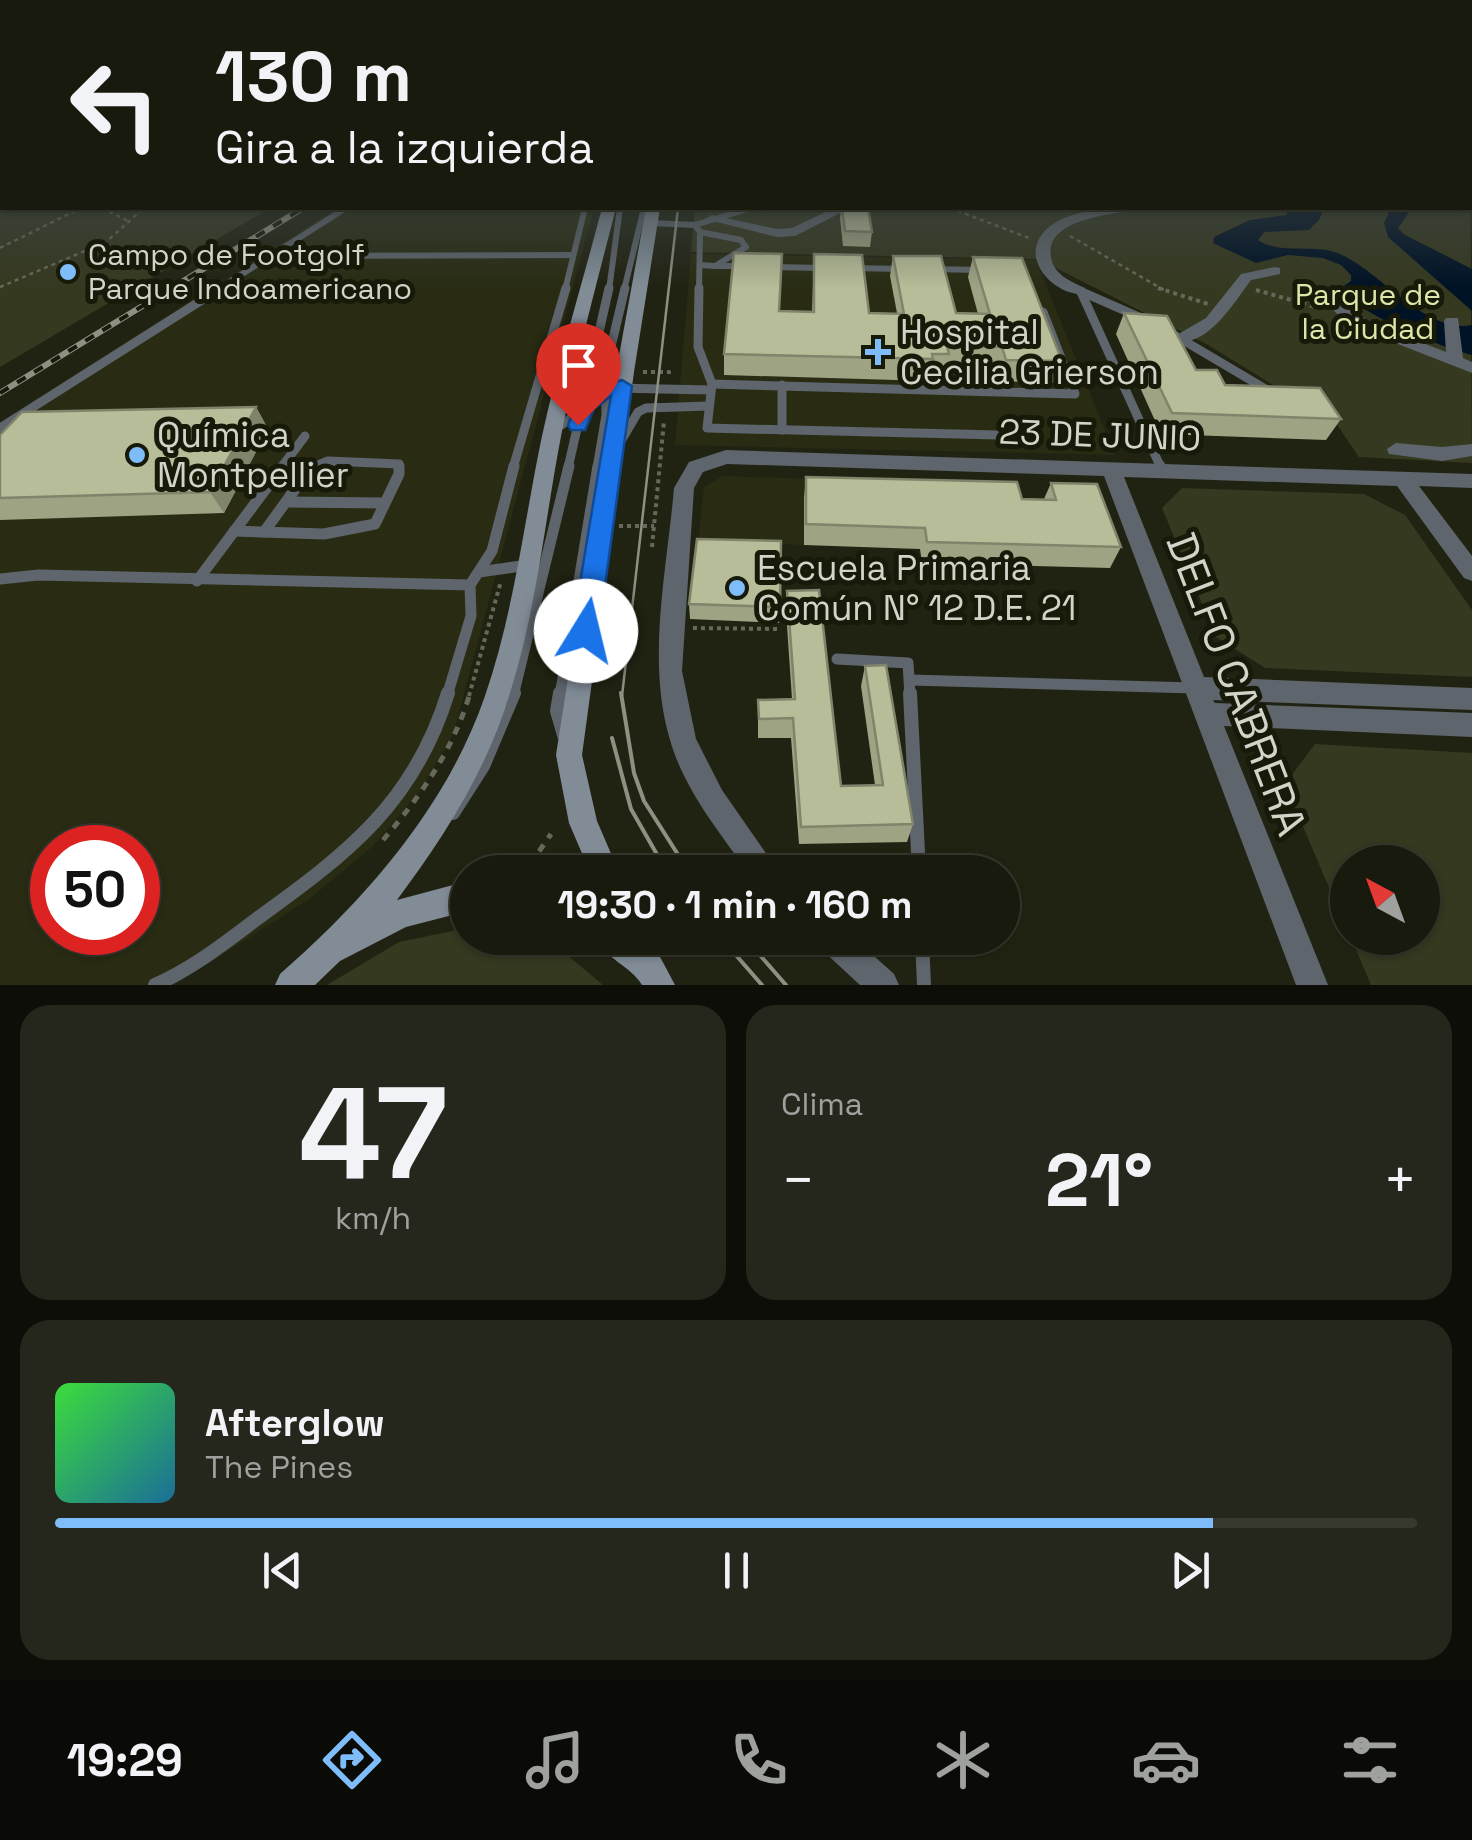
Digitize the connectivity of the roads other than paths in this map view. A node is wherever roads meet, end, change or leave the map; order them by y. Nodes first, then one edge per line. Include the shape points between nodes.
1 (343, 210) edge
2 (585, 210) edge
3 (608, 210) edge
4 (620, 210) edge
5 (743, 210) edge
6 (839, 210) edge
7 (1115, 210) edge
8 (649, 213) edge
9 (712, 220) junction
10 (698, 228) junction
11 (572, 255) junction
12 (271, 256) junction
13 (700, 265) junction
14 (715, 266) junction
15 (988, 270) edge
16 (1275, 271) dead end
17 (1322, 290) dead end
18 (1080, 291) junction
19 (1040, 306) edge
20 (1148, 322) edge
21 (1452, 322) dead end
22 (1174, 335) joint
23 (1460, 361) edge
24 (782, 386) junction
25 (711, 387) junction
26 (614, 388) junction
27 (1280, 398) edge
28 (585, 405) junction
29 (709, 406) junction
30 (0, 428) edge
31 (782, 430) junction
32 (553, 431) junction
33 (304, 436) dead end
34 (1037, 436) dead end
35 (1396, 449) dead end
36 (1472, 450) edge
37 (613, 454) junction
38 (1110, 468) junction
39 (1162, 470) junction
40 (1402, 478) junction
41 (1472, 480) edge
42 (286, 502) junction
43 (385, 503) junction
44 (234, 531) junction
45 (264, 532) junction
46 (529, 565) junction
47 (478, 572) junction
48 (1472, 572) edge
49 (0, 579) edge
50 (197, 581) junction
51 (470, 585) junction
52 (837, 659) dead end
53 (910, 680) junction
54 (1195, 688) junction
55 (1472, 699) edge
56 (1204, 714) junction
57 (1472, 724) edge
58 (570, 755) junction
59 (597, 855) edge
60 (753, 855) edge
61 (918, 855) edge
62 (410, 857) junction
63 (450, 900) edge
64 (331, 952) junction
65 (630, 955) edge
66 (850, 955) edge
67 (923, 955) edge
68 (653, 976) edge
69 (155, 985) edge
70 (290, 985) edge
71 (883, 985) edge
72 (924, 985) edge
73 (1312, 985) edge

1 - 12 lane
2 - 11 lane
3 - 32 main road
4 - 28 lane
5 - 9 lane
6 - 9 street via 795,232
7 - 18 street via 1058,227 1044,241 1048,270
8 - 10 lane
8 - 26 main road
9 - 10 lane
10 - 13 lane
10 - 14 lane via 745,243 744,251
11 - 12 lane
11 - 47 lane via 492,551
12 - 30 lane
13 - 14 lane
13 - 25 lane via 698,348
14 - 15 lane
16 - 22 street via 1246,278 1212,321
17 - 23 street via 1348,316
18 - 20 lane
18 - 39 lane
19 - 24 lane via 1075,394
21 - 23 street
22 - 27 lane
24 - 25 lane
24 - 31 lane
25 - 26 lane
25 - 29 lane
26 - 28 lane
26 - 37 main road
26 - 58 lane via 557,710
28 - 32 lane
28 - 62 lane via 499,734 460,806
29 - 31 lane via 707,428
29 - 37 lane via 644,408 635,414 629,440
31 - 34 lane
32 - 46 main road
33 - 44 lane
35 - 36 street
37 - 58 main road
38 - 39 street, 23 DE JUNIO
38 - 54 street, DELFO CABRERA
38 - 60 street, 23 DE JUNIO via 726,457 708,460 687,476 670,671 683,741 712,799
39 - 40 street, 23 DE JUNIO
40 - 41 street, 23 DE JUNIO
40 - 48 street
42 - 43 lane
42 - 43 lane via 313,465 400,464
42 - 45 lane
43 - 45 lane via 375,524 351,534
44 - 45 lane
44 - 50 lane
46 - 47 lane
46 - 62 main road via 497,697 477,748
47 - 51 lane
49 - 50 lane
50 - 51 lane
51 - 69 lane via 471,616 434,738 376,824 260,920
52 - 53 lane via 908,663
53 - 54 lane
53 - 61 lane
54 - 55 street
54 - 56 street, DELFO CABRERA
56 - 57 street
56 - 73 street, DELFO CABRERA
58 - 59 main road via 583,823
62 - 64 main road
63 - 64 main road via 400,913
64 - 70 main road
65 - 68 main road
66 - 71 street
67 - 72 lane

